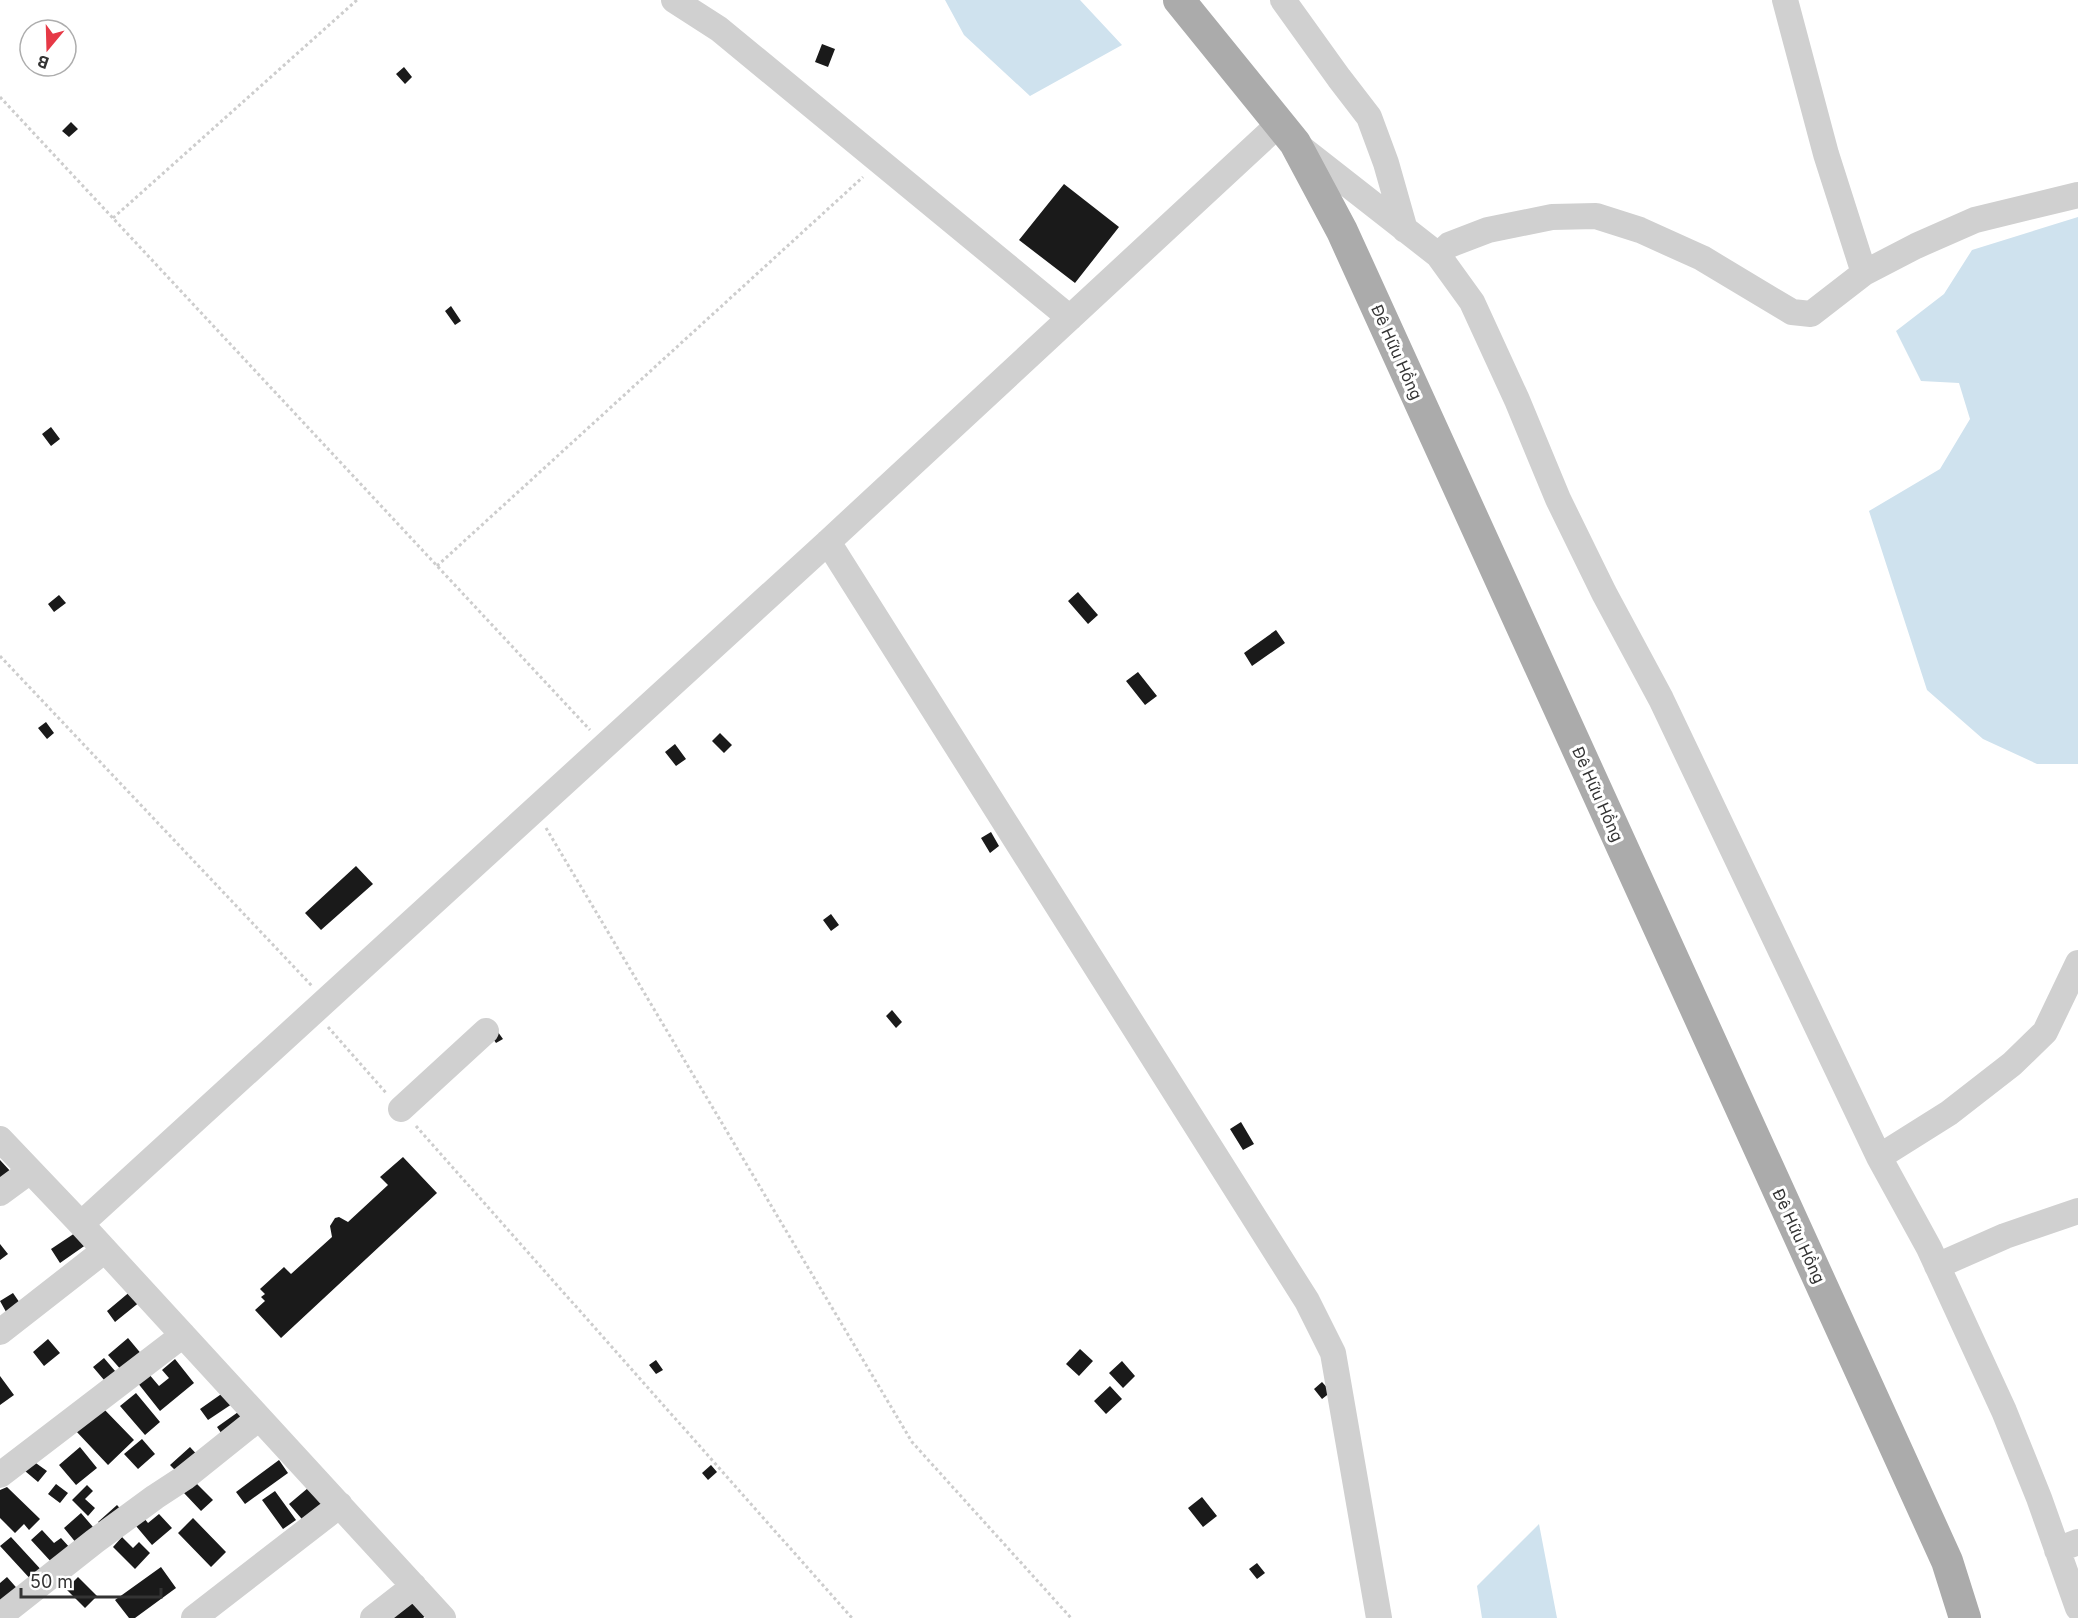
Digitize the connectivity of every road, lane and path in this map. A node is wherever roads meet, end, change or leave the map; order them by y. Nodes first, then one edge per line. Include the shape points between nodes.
1 (357, 0) edge
2 (674, 0) edge
3 (1179, 0) edge
4 (1283, 0) edge
5 (1785, 0) edge
6 (0, 97) edge
7 (1287, 134) junction
8 (880, 162) junction
9 (2078, 195) edge
10 (113, 218) junction
11 (1405, 230) junction
12 (1438, 255) junction
13 (1864, 273) junction
14 (1070, 318) junction
15 (828, 542) junction
16 (437, 566) junction
17 (0, 656) edge
18 (605, 746) junction
19 (535, 810) junction
20 (2078, 963) edge
21 (320, 1006) junction
22 (486, 1031) dead end
23 (401, 1109) junction
24 (0, 1139) edge
25 (1880, 1157) junction
26 (30, 1171) junction
27 (0, 1193) edge
28 (2078, 1211) edge
29 (81, 1224) junction
30 (105, 1250) junction
31 (1937, 1266) junction
32 (0, 1332) edge
33 (183, 1335) junction
34 (259, 1418) junction
35 (0, 1475) edge
36 (340, 1505) junction
37 (2068, 1546) edge
38 (414, 1586) junction
39 (2078, 1608) edge
40 (1378, 1609) edge
41 (0, 1616) edge
42 (194, 1618) edge
43 (373, 1618) edge
44 (443, 1618) edge
45 (852, 1618) edge
46 (1071, 1618) edge
47 (1358, 1618) edge
48 (1965, 1618) edge

1 - 10 path
2 - 8 street via 719,29
3 - 7 main road, Đê Hữu Hồng
4 - 11 street via 1369,117
5 - 13 street via 1826,154
6 - 10 path
7 - 11 street
7 - 14 street
7 - 48 main road, Đê Hữu Hồng via 1342,231 1947,1562
8 - 14 street
8 - 16 path
9 - 13 street via 1976,220
10 - 16 path
11 - 12 street
12 - 13 street via 1449,245 1488,230 1552,217 1596,216 1640,230 1702,258 1792,312 1811,314
12 - 25 street via 1472,302 1558,500 1661,699
14 - 15 street
15 - 18 street
15 - 40 street via 1307,1301 1333,1353
16 - 18 path
17 - 21 path
18 - 19 street
19 - 21 street
19 - 46 path via 912,1442
20 - 25 street via 2045,1032 2012,1064 1949,1113
21 - 23 path
21 - 29 street
22 - 23 street
23 - 45 path
24 - 26 street
25 - 31 street
26 - 27 street
26 - 29 street
28 - 31 street
29 - 30 street
30 - 32 street
30 - 33 street
31 - 37 street via 2039,1498
33 - 34 street
33 - 35 street
34 - 36 street
34 - 41 street
36 - 38 street
36 - 42 street
37 - 39 street
38 - 43 street
38 - 44 street
40 - 47 street

